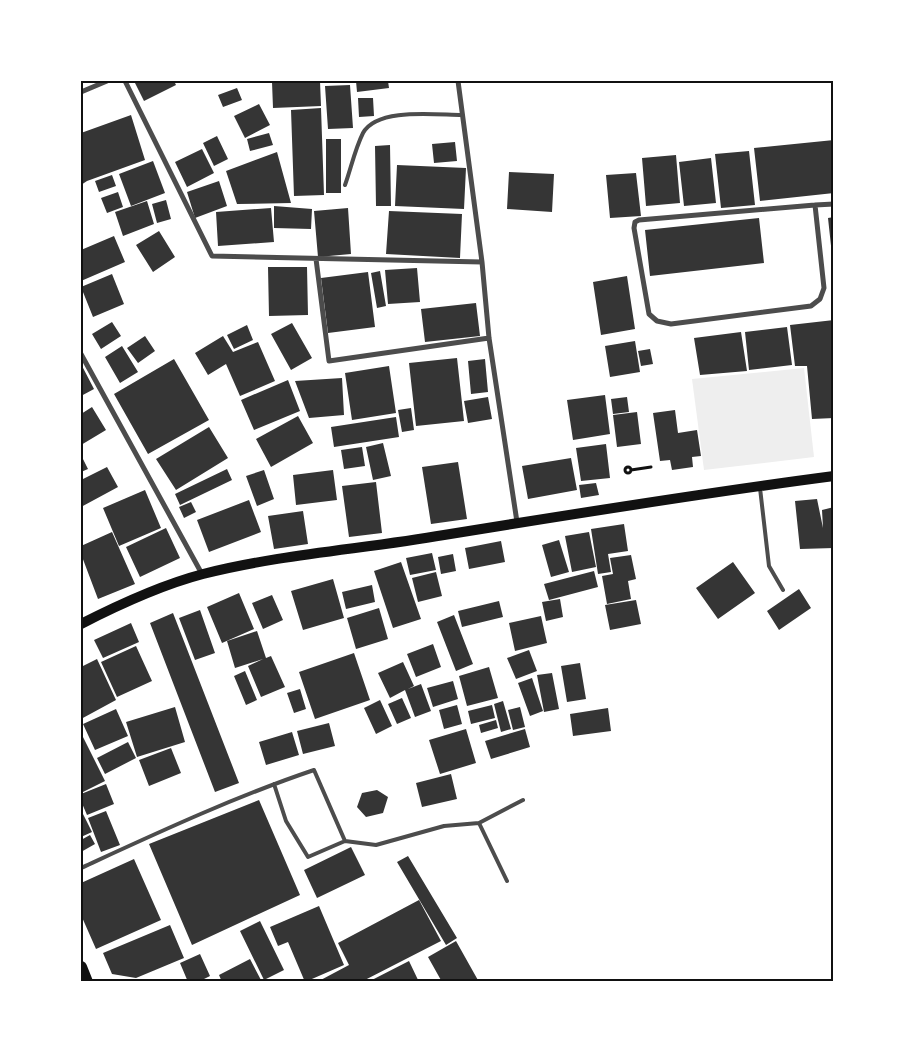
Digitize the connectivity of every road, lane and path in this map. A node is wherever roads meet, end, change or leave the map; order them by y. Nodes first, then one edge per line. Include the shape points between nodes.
1 (107, 81) edge
2 (125, 81) edge
3 (458, 81) edge
4 (81, 92) edge
5 (462, 115) junction
6 (346, 185) dead end
7 (834, 204) edge
8 (815, 205) junction
9 (316, 259) junction
10 (482, 262) junction
11 (490, 338) junction
12 (81, 354) edge
13 (651, 467) dead end
14 (631, 470) dead end
15 (834, 476) edge
16 (760, 486) junction
17 (517, 522) junction
18 (202, 574) junction
19 (783, 590) dead end
20 (81, 624) edge
21 (274, 784) junction
22 (523, 800) dead end
23 (479, 823) junction
24 (345, 841) junction
25 (81, 868) edge
26 (506, 880) dead end
27 (81, 967) edge
28 (88, 982) edge

1 - 4 street
2 - 9 street via 212,256
3 - 5 street
5 - 6 lane via 406,114 370,124 363,133
5 - 10 street
7 - 8 street
8 - 8 street via 824,288 820,299 811,306 671,324 657,321 649,314 635,222
9 - 10 street
9 - 11 street via 329,361
10 - 11 street
11 - 17 street
12 - 18 street
13 - 14 path
15 - 16 main road
16 - 17 main road
16 - 19 lane via 769,566
17 - 18 main road
18 - 20 main road
21 - 24 lane via 314,770
21 - 24 lane via 286,821 308,857
21 - 25 lane
22 - 23 lane
23 - 24 lane via 444,826 376,846
23 - 26 lane
27 - 28 main road

